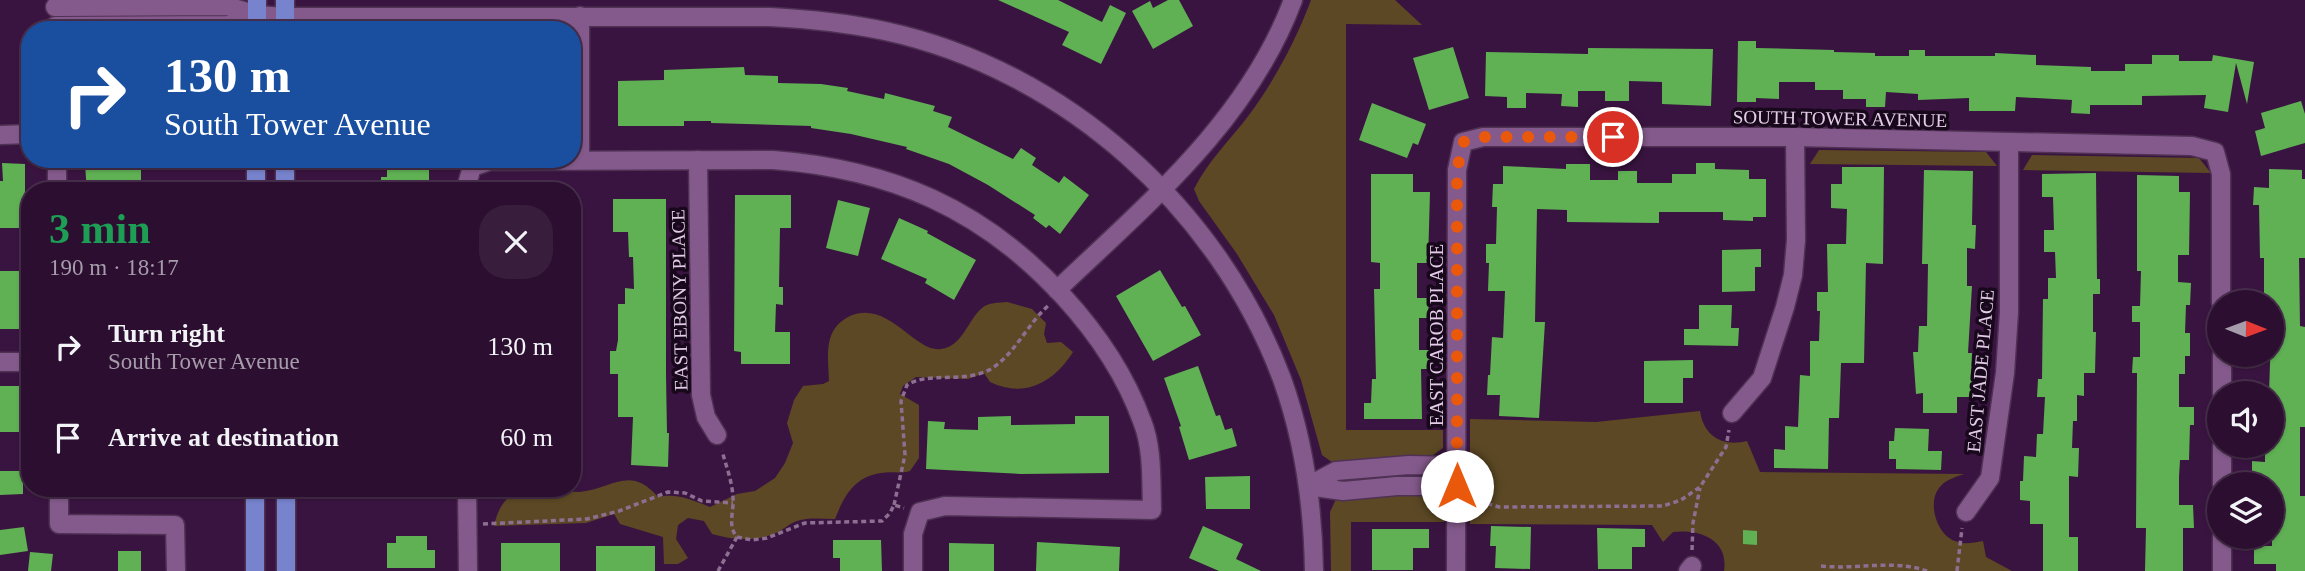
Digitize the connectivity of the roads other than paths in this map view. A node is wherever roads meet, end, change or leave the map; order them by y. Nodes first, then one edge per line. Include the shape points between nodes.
1 (810, 0) edge
2 (1293, 0) edge
3 (55, 4) edge
4 (257, 15) edge
5 (285, 16) edge
6 (580, 16) junction
7 (808, 19) junction
8 (240, 21) edge
9 (580, 21) edge
10 (21, 134) edge
11 (0, 135) edge
12 (1795, 137) junction
13 (1463, 142) joint
14 (2009, 142) junction
15 (581, 160) edge
16 (698, 160) junction
17 (1162, 190) junction
18 (2221, 290) edge
19 (1059, 292) junction
20 (0, 362) edge
21 (21, 362) edge
22 (1732, 413) road end
23 (717, 435) road end
24 (1457, 466) junction
25 (1308, 486) junction
26 (1456, 490) junction
27 (59, 497) edge
28 (255, 497) edge
29 (286, 497) edge
30 (467, 497) edge
31 (1966, 512) road end
32 (2222, 549) edge
33 (176, 571) edge
34 (255, 571) edge
35 (286, 571) edge
36 (468, 571) edge
37 (913, 571) edge
38 (1314, 571) edge
39 (1456, 571) edge
40 (2222, 571) edge

1 - 7 street
2 - 17 street via 1245,92 1194,158
3 - 4 street via 227,6
4 - 5 street
4 - 8 street
5 - 6 street
6 - 7 street
6 - 9 street
7 - 17 street via 888,31 1002,72 1077,116 1123,151
10 - 11 street
12 - 13 street, SOUTH TOWER AVENUE via 1483,137
12 - 14 street, SOUTH TOWER AVENUE
12 - 22 street via 1793,275 1762,378
13 - 24 street, EAST CAROB PLACE via 1457,170
14 - 18 street, SOUTH TOWER AVENUE via 2192,146 2216,152 2221,174
14 - 31 street, EAST JADE PLACE via 2010,312 2005,373 1990,478
15 - 16 street
16 - 19 street via 810,163 895,183 972,219 1027,260
16 - 23 street, EAST EBONY PLACE via 701,395 706,417
17 - 19 street
17 - 25 street via 1227,270 1254,317 1286,392
19 - 37 street via 1111,358 1143,423 1152,510 945,506 920,512 913,534
20 - 21 street
24 - 25 street via 1336,471
24 - 26 street, EAST CAROB PLACE
25 - 26 street via 1343,491 1396,486
25 - 38 street
26 - 39 street, EAST CAROB PLACE
27 - 33 street via 59,524 175,525
28 - 34 main road
29 - 35 main road
30 - 36 street
32 - 40 street

